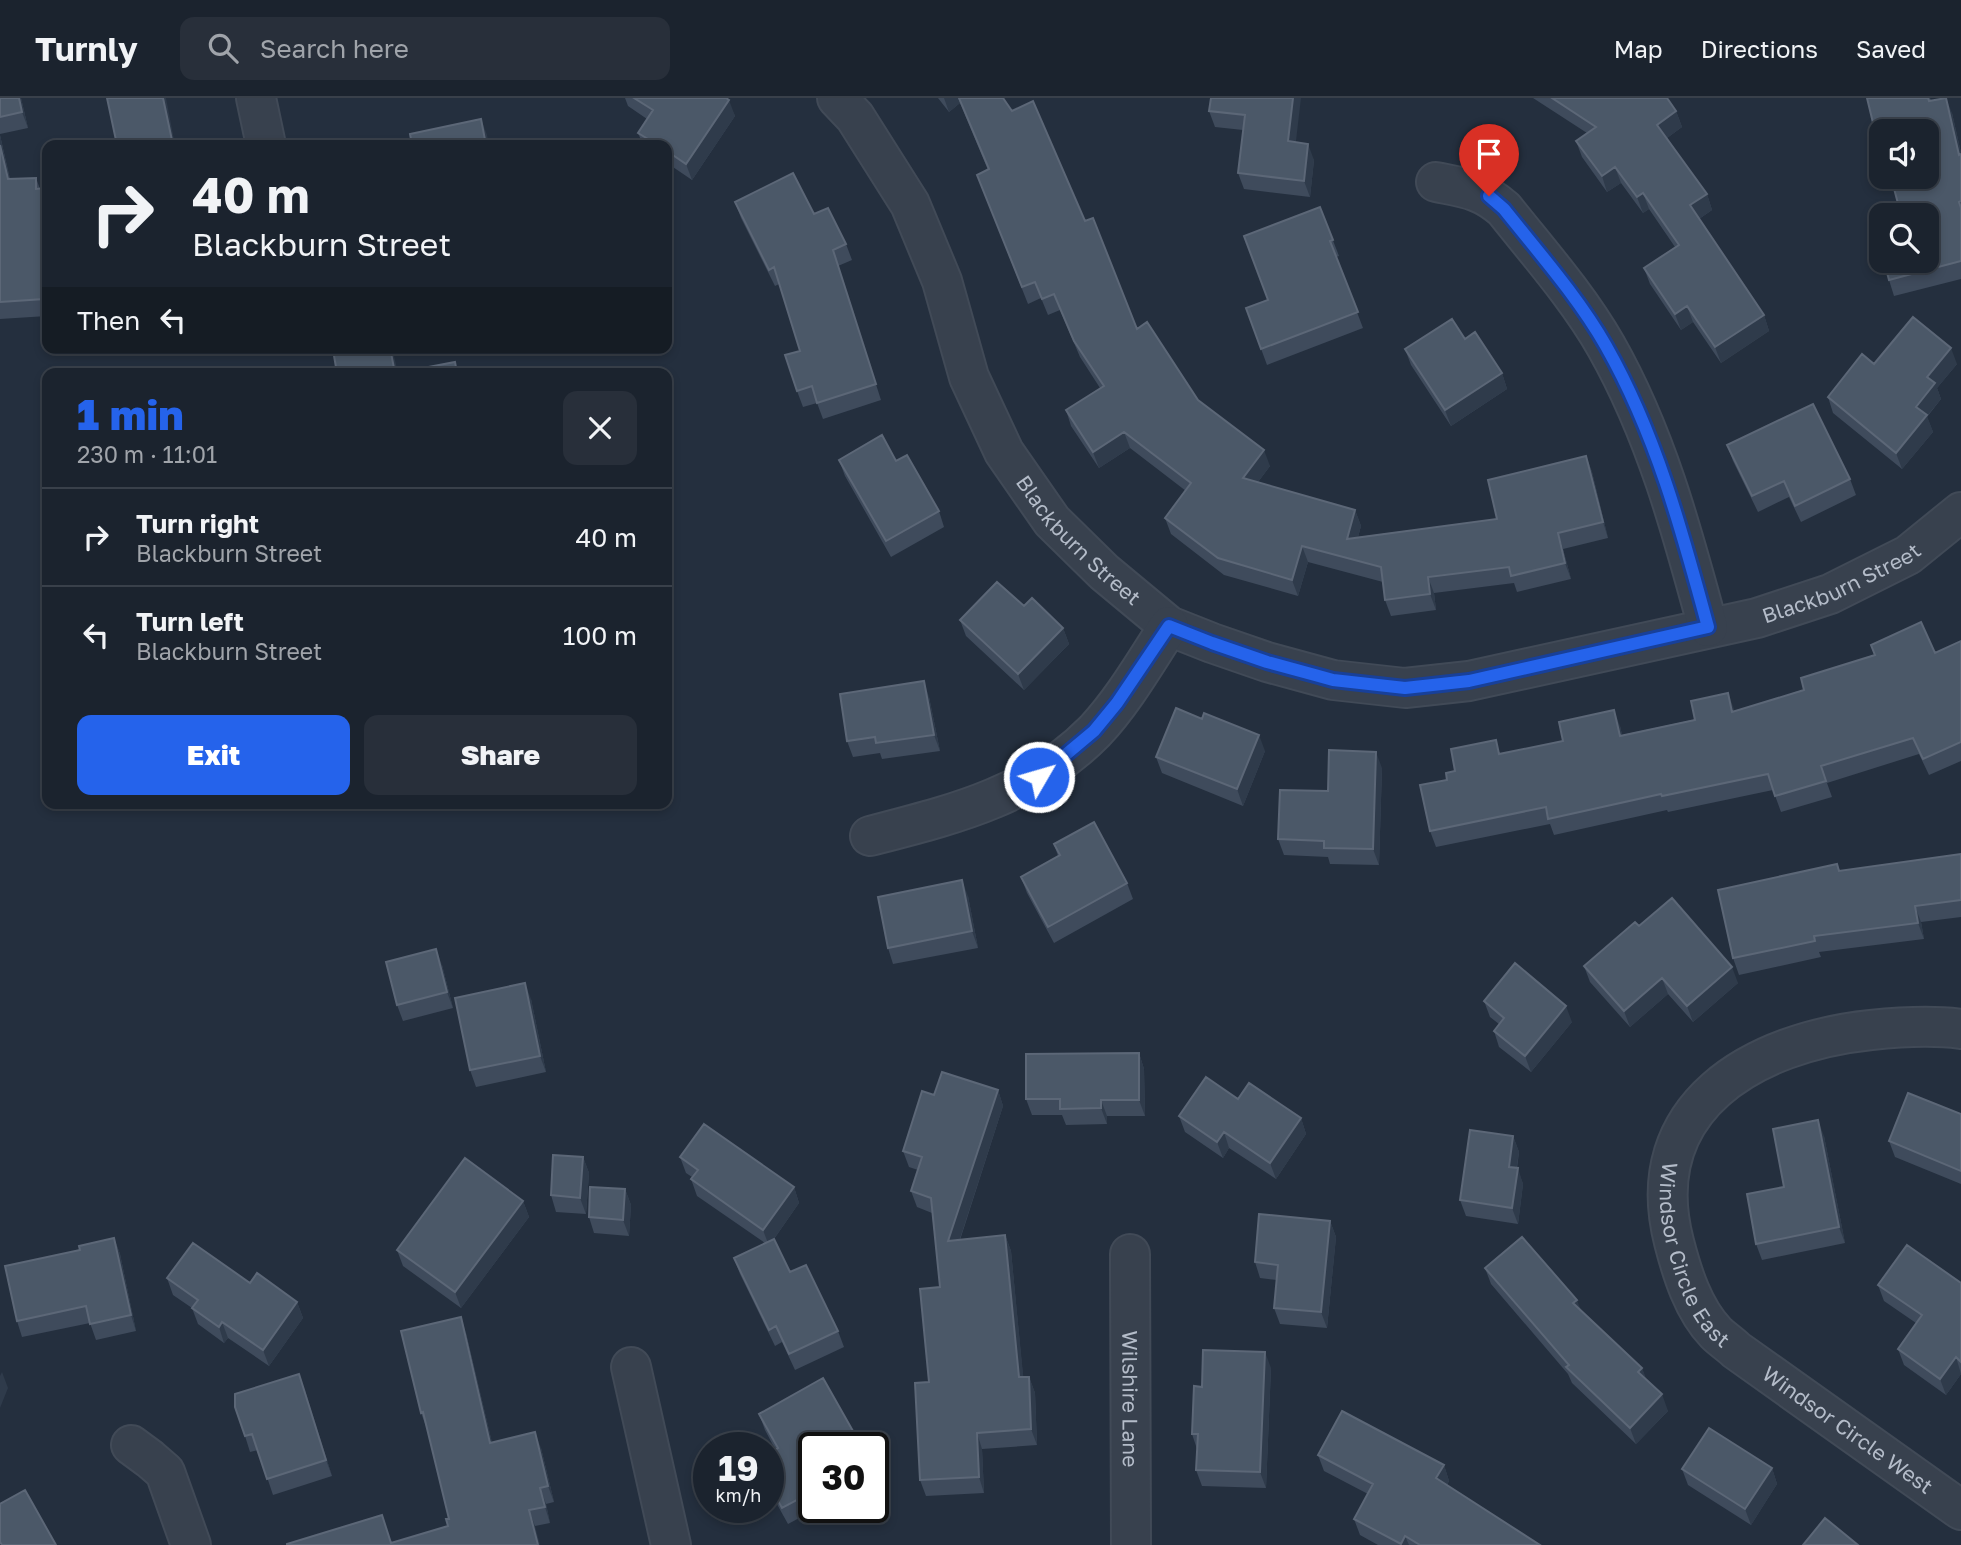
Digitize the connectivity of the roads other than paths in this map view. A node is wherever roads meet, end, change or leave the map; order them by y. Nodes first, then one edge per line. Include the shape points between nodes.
1 (256, 98) edge
2 (837, 98) edge
3 (266, 140) edge
4 (1436, 182) dead end
5 (1961, 512) edge
6 (1169, 626) junction
7 (1708, 627) junction
8 (870, 836) dead end
9 (1961, 1030) edge
10 (1130, 1254) dead end
11 (1736, 1350) joint
12 (631, 1367) dead end
13 (131, 1445) dead end
14 (1961, 1510) edge
15 (191, 1545) edge
16 (671, 1545) edge
17 (1131, 1545) edge

1 - 3 street
2 - 6 street, Blackburn Street via 855,117 910,204 943,281 968,377 1004,452 1052,521
4 - 7 street via 1472,189 1504,209 1600,336 1662,472
5 - 7 street, Blackburn Street via 1908,555 1830,594 1757,618
6 - 7 street, Blackburn Street via 1333,680 1405,688 1469,681
6 - 8 street via 1094,731 1039,777 955,814
9 - 11 street, Windsor Circle East via 1879,1029 1788,1047 1732,1075 1690,1120 1676,1144 1669,1172 1671,1230 1702,1314
10 - 17 street, Wilshire Lane
11 - 14 street, Windsor Circle West
12 - 16 street
13 - 15 street via 164,1472

